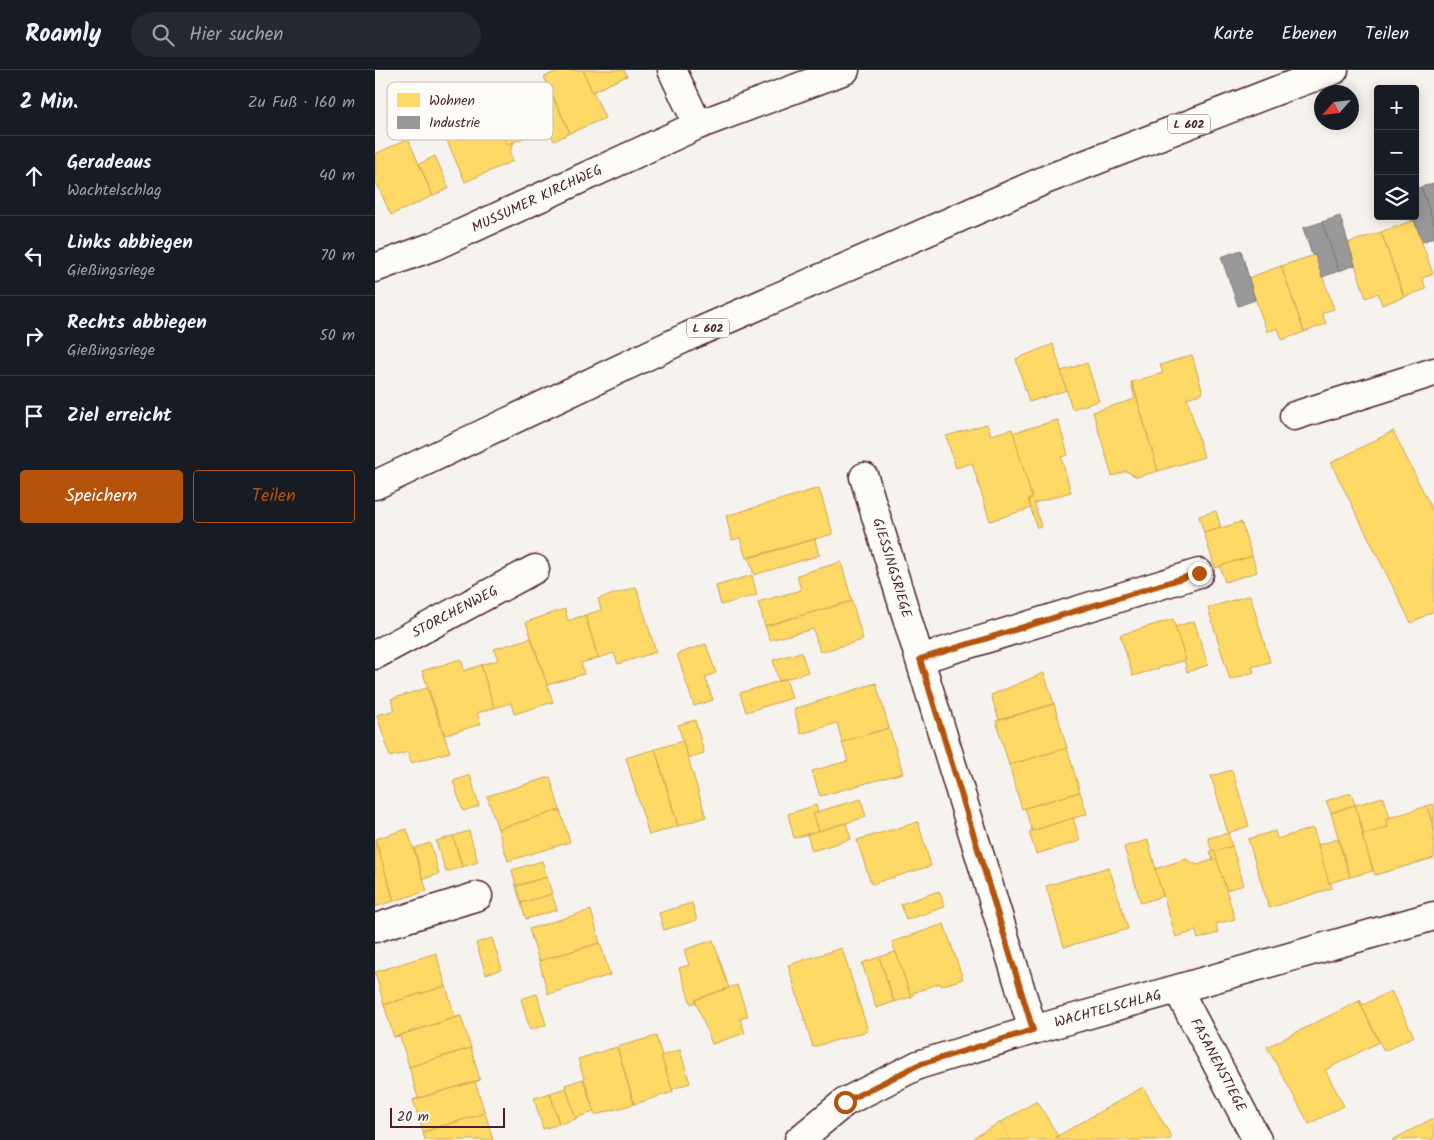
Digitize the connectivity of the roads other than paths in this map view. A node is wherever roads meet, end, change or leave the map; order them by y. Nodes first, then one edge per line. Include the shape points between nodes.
1 (672, 70) edge
2 (845, 70) edge
3 (1334, 70) edge
4 (698, 126) junction
5 (375, 268) edge
6 (1434, 372) edge
7 (1294, 416) dead end
8 (864, 476) dead end
9 (375, 485) edge
10 (535, 568) dead end
11 (1199, 573) dead end
12 (375, 655) edge
13 (920, 659) junction
14 (478, 896) dead end
15 (1434, 916) edge
16 (375, 928) edge
17 (1178, 990) junction
18 (1033, 1030) junction
19 (799, 1140) edge
20 (1257, 1140) edge

1 - 4 street
2 - 4 street, MUSSUMER KIRCHWEG
3 - 9 street, L 602 via 1045,180 689,336
4 - 5 street, MUSSUMER KIRCHWEG via 434,246
6 - 7 street
8 - 13 street, GIESSINGSRIEGE
10 - 12 street, STORCHENWEG
11 - 13 street
13 - 18 street, GIESSINGSRIEGE
14 - 16 street
15 - 17 street, WACHTELSCHLAG
17 - 18 street, WACHTELSCHLAG
17 - 20 street, FASANENSTIEGE
18 - 19 street, WACHTELSCHLAG via 918,1065 845,1102

